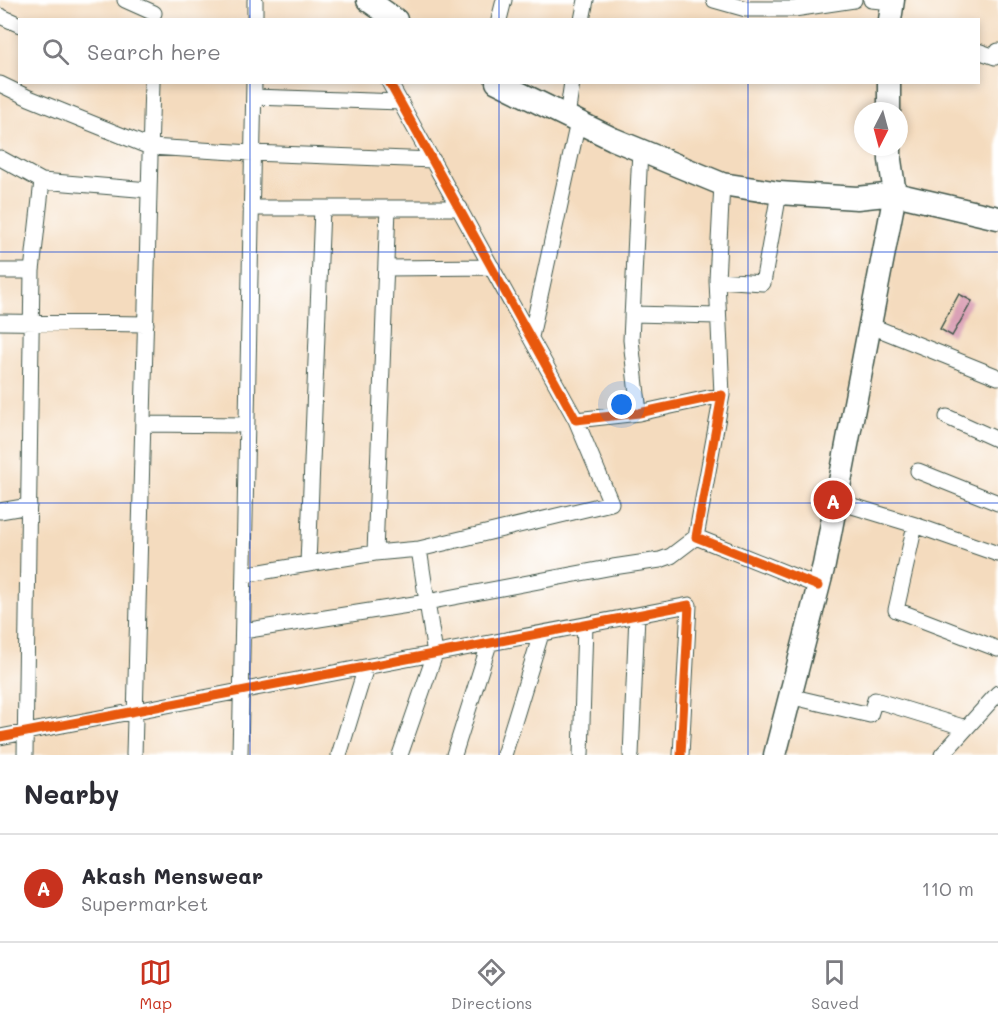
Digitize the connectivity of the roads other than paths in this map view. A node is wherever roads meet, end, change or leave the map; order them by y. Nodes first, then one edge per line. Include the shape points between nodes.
1 (125, 0) edge
2 (255, 0) edge
3 (504, 0) edge
4 (586, 0) edge
5 (714, 0) edge
6 (854, 0) edge
7 (371, 8) edge
8 (154, 11) edge
9 (0, 16) edge
10 (255, 18) edge
11 (392, 18) edge
12 (500, 18) edge
13 (582, 18) edge
14 (18, 24) edge
15 (998, 51) edge
16 (980, 52) edge
17 (0, 84) edge
18 (151, 84) edge
19 (391, 84) edge
20 (501, 84) edge
21 (572, 84) edge
22 (889, 84) edge
23 (254, 90) edge
24 (401, 102) junction
25 (889, 102) edge
26 (572, 119) junction
27 (150, 147) junction
28 (640, 150) junction
29 (252, 153) junction
30 (890, 156) edge
31 (0, 158) edge
32 (433, 160) junction
33 (42, 181) junction
34 (722, 184) junction
35 (149, 190) junction
36 (779, 194) junction
37 (895, 194) junction
38 (251, 208) junction
39 (322, 208) junction
40 (388, 208) junction
41 (460, 208) junction
42 (998, 218) edge
43 (492, 267) junction
44 (386, 268) junction
45 (0, 271) edge
46 (32, 271) junction
47 (717, 280) junction
48 (632, 314) junction
49 (718, 316) junction
50 (0, 322) edge
51 (32, 323) junction
52 (146, 324) junction
53 (869, 325) junction
54 (531, 337) junction
55 (998, 377) edge
56 (722, 395) junction
57 (639, 413) junction
58 (947, 417) dead end
59 (576, 420) junction
60 (143, 424) junction
61 (247, 425) junction
62 (998, 440) edge
63 (918, 471) dead end
64 (836, 501) junction
65 (998, 503) edge
66 (29, 506) junction
67 (0, 511) edge
68 (915, 525) junction
69 (696, 537) junction
70 (419, 549) junction
71 (375, 553) junction
72 (998, 554) edge
73 (308, 564) junction
74 (244, 575) junction
75 (818, 586) junction
76 (427, 602) junction
77 (637, 615) junction
78 (585, 625) junction
79 (243, 631) junction
80 (541, 634) junction
81 (489, 644) junction
82 (998, 649) edge
83 (435, 654) junction
84 (366, 667) junction
85 (242, 691) junction
86 (998, 693) edge
87 (789, 696) junction
88 (135, 712) junction
89 (966, 728) junction
90 (26, 732) junction
91 (0, 737) edge
92 (25, 755) edge
93 (134, 755) edge
94 (240, 755) edge
95 (339, 755) edge
96 (400, 755) edge
97 (454, 755) edge
98 (504, 755) edge
99 (581, 755) edge
100 (631, 755) edge
101 (681, 755) edge
102 (775, 755) edge
103 (942, 755) edge

1 - 8 street
2 - 10 street
3 - 12 street
4 - 13 street
5 - 6 street via 746,9 794,9
7 - 11 street
9 - 14 street
15 - 16 street via 995,57
17 - 27 street
18 - 27 street
19 - 24 street
20 - 26 street
21 - 26 street
22 - 25 street
23 - 24 street
23 - 29 street
24 - 32 street
26 - 28 street
26 - 54 street
27 - 29 street
27 - 35 street
28 - 34 street
28 - 48 street
29 - 32 street
29 - 38 street
30 - 37 street
31 - 33 street
32 - 41 street
33 - 35 street
33 - 46 street
34 - 36 street
34 - 47 street
35 - 52 street
36 - 37 street via 857,198
36 - 47 street via 763,283
37 - 42 street
37 - 53 street
38 - 39 street
38 - 61 street
39 - 40 street
39 - 73 street
40 - 41 street
40 - 44 street
41 - 43 street
43 - 44 street
43 - 54 street
44 - 71 street
45 - 46 street
46 - 51 street
47 - 49 street
48 - 49 street
48 - 57 street
49 - 56 street
50 - 51 street
51 - 52 street
51 - 66 street
52 - 60 street
53 - 55 street
53 - 64 street
54 - 59 street
56 - 57 street
56 - 69 street
57 - 59 street
58 - 62 street
59 - 70 street via 611,503
60 - 61 street
60 - 88 street
61 - 74 street
63 - 65 street
64 - 68 street
64 - 75 street
66 - 67 street
66 - 90 street
68 - 72 street
68 - 82 street via 896,610
69 - 75 street
69 - 76 street via 668,558
70 - 71 street
70 - 76 street
71 - 73 street
73 - 74 street
74 - 79 street
75 - 87 street
76 - 79 street
76 - 83 street
77 - 78 street
77 - 100 street
77 - 101 street via 689,605
78 - 80 street
78 - 99 street
79 - 85 street
80 - 81 street
80 - 98 street
81 - 83 street
81 - 97 street
83 - 84 street
83 - 96 street
84 - 85 street
84 - 95 street
85 - 88 street
85 - 94 street
86 - 89 street
87 - 89 street via 870,715 875,700
87 - 102 street
88 - 90 street
88 - 93 street
89 - 103 street
90 - 91 street
90 - 92 street

